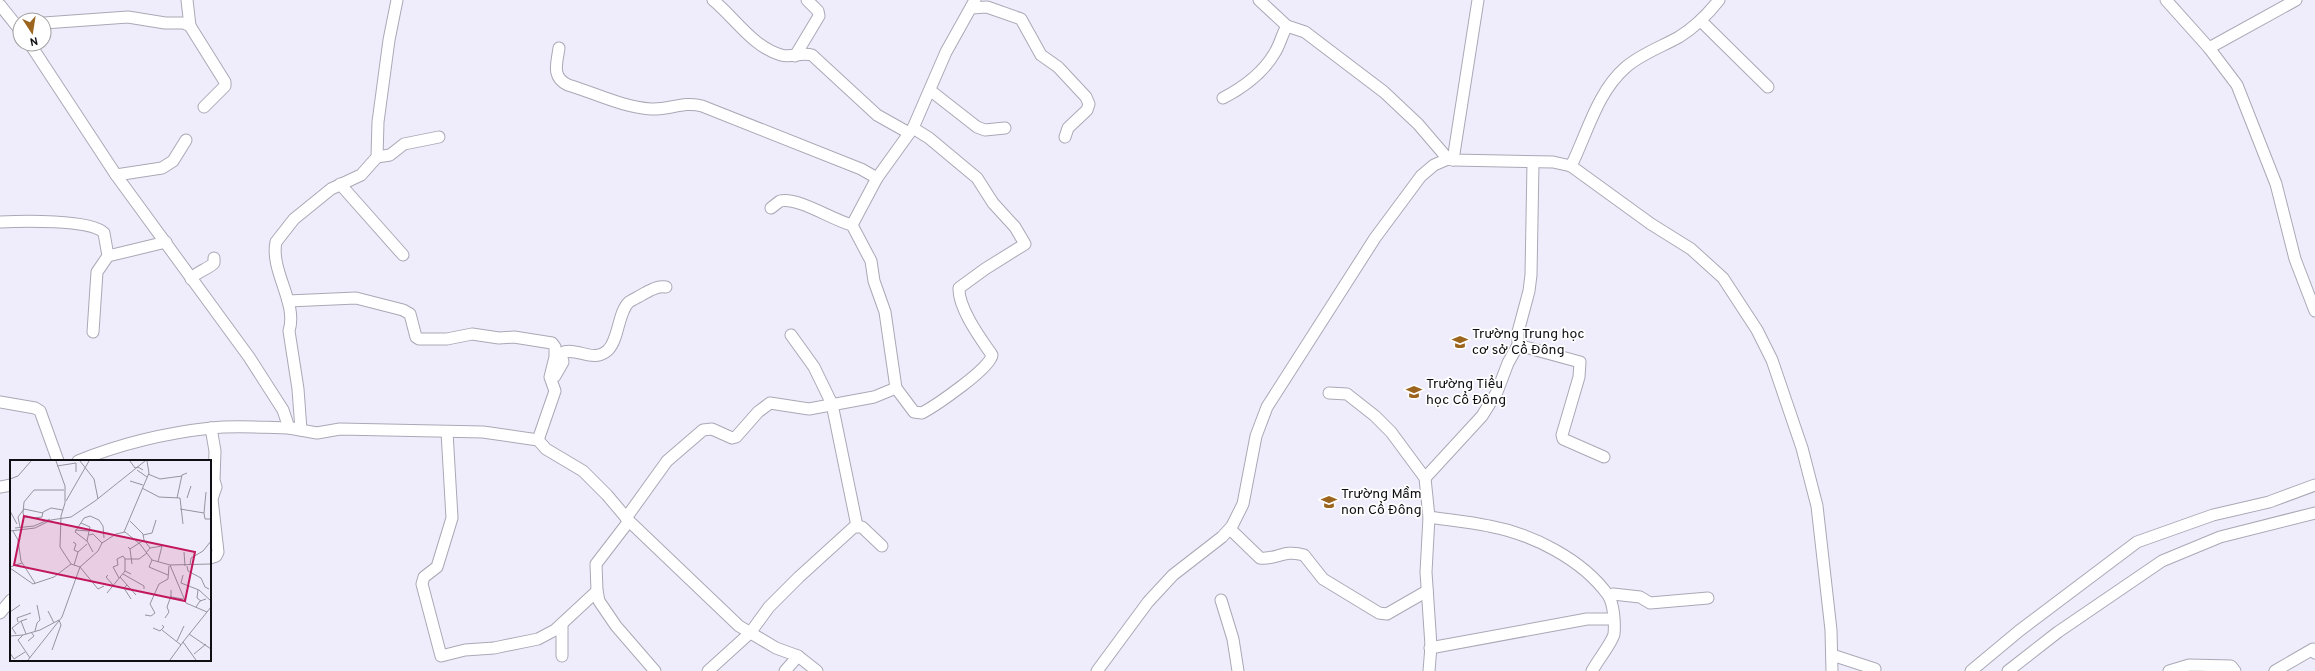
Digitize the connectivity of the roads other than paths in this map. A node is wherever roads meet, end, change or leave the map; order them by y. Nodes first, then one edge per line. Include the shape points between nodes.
1 (187, 0) edge
2 (397, 0) edge
3 (714, 0) edge
4 (807, 0) edge
5 (1259, 0) edge
6 (1478, 0) edge
7 (1720, 0) edge
8 (2166, 0) edge
9 (2296, 0) edge
10 (973, 4) edge
11 (0, 5) edge
12 (12, 18) edge
13 (1701, 21) junction
14 (52, 22) edge
15 (190, 26) junction
16 (1287, 26) junction
17 (559, 48) dead end
18 (2209, 48) junction
19 (35, 52) edge
20 (795, 56) junction
21 (1768, 87) dead end
22 (931, 91) junction
23 (1223, 98) dead end
24 (204, 107) dead end
25 (1005, 128) dead end
26 (911, 130) junction
27 (440, 137) dead end
28 (1065, 137) dead end
29 (186, 140) dead end
30 (377, 158) junction
31 (1451, 160) junction
32 (1533, 163) junction
33 (1570, 166) junction
34 (116, 175) junction
35 (877, 178) junction
36 (340, 184) junction
37 (771, 208) dead end
38 (0, 222) edge
39 (852, 225) junction
40 (166, 242) junction
41 (403, 255) dead end
42 (108, 256) junction
43 (214, 258) dead end
44 (191, 279) junction
45 (666, 287) dead end
46 (288, 301) junction
47 (2315, 311) edge
48 (93, 332) dead end
49 (791, 335) dead end
50 (1518, 345) junction
51 (553, 382) junction
52 (896, 388) junction
53 (1329, 393) dead end
54 (0, 402) edge
55 (832, 404) junction
56 (211, 428) junction
57 (297, 429) junction
58 (446, 432) junction
59 (538, 440) junction
60 (1604, 457) dead end
61 (91, 458) edge
62 (58, 460) edge
63 (1425, 478) junction
64 (10, 485) edge
65 (2315, 485) edge
66 (0, 487) edge
67 (2315, 513) edge
68 (1429, 517) junction
69 (627, 520) junction
70 (857, 526) junction
71 (1230, 529) junction
72 (882, 546) dead end
73 (211, 558) edge
74 (597, 590) junction
75 (1427, 591) junction
76 (1609, 596) junction
77 (1708, 598) dead end
78 (1221, 600) dead end
79 (10, 601) edge
80 (0, 613) edge
81 (1613, 619) junction
82 (562, 624) junction
83 (750, 633) junction
84 (1430, 648) junction
85 (2314, 650) edge
86 (1832, 655) junction
87 (562, 656) dead end
88 (798, 656) junction
89 (1875, 669) dead end
90 (655, 671) edge
91 (708, 671) edge
92 (785, 671) edge
93 (817, 671) edge
94 (1097, 671) edge
95 (1238, 671) edge
96 (1429, 671) edge
97 (1592, 671) edge
98 (1832, 671) edge
99 (1971, 671) edge
100 (2008, 671) edge
101 (2169, 671) edge
102 (2235, 671) edge
103 (2275, 671) edge

1 - 15 street
2 - 30 street via 378,122
3 - 20 street via 767,49 782,55
4 - 20 street via 818,10 819,16
5 - 16 street
6 - 31 street
7 - 13 street
8 - 18 street
9 - 18 street
10 - 22 street via 946,52
10 - 28 street via 1021,19 1041,55 1058,67 1086,97 1089,104 1087,110 1068,128
11 - 12 street
13 - 21 street
13 - 33 street via 1636,60 1617,77 1602,97
14 - 15 street via 128,17 165,23 184,23
15 - 24 street via 225,82 225,86
16 - 23 street via 1275,53 1265,67 1249,82
16 - 31 street via 1305,32 1384,92
17 - 35 street via 556,75 561,82 568,85 632,106 652,109 687,104 702,106 862,169
18 - 47 street via 2233,78 2248,110 2276,184 2295,259
19 - 34 street
20 - 26 street via 803,52 812,55 883,120
22 - 25 street via 977,127 984,130
22 - 26 street
26 - 35 street
26 - 52 street via 929,138 977,178 993,203 1015,227 1024,244 959,288 971,321 992,355 990,362 922,413 914,412
27 - 30 street via 404,144 390,155
29 - 34 street via 173,161 162,168
30 - 36 street via 361,175
31 - 32 street
31 - 71 street via 1434,165 1421,176 1375,238 1267,407 1256,436 1243,504
32 - 33 street via 1553,162
32 - 50 street via 1531,275 1518,332
33 - 86 street via 1651,224 1691,249 1723,278 1757,330 1769,354 1798,436 1817,506
34 - 40 street
35 - 39 street
36 - 41 street
36 - 46 street via 294,219 277,239 275,250
37 - 39 street via 780,201 792,201
38 - 42 street via 63,223 96,228 104,233
39 - 52 street via 871,261 874,281 885,312
40 - 42 street
40 - 44 street
42 - 48 street via 97,272
43 - 44 street via 214,263 210,267 195,274
44 - 57 street via 250,358 283,410 289,428
45 - 51 street via 659,286 628,303 611,345 599,356 587,356 567,350 561,353 563,362
46 - 51 street via 356,298 404,310 410,314 416,337 419,339 447,339 472,334 499,338 514,336 552,343 555,347 550,377
46 - 57 street via 291,326 289,331 298,389
49 - 55 street via 814,367
50 - 60 street via 1580,362 1579,377 1562,439
50 - 63 street via 1497,392 1482,416
51 - 59 street via 555,391
52 - 55 street via 874,397
53 - 63 street via 1347,394 1375,416
54 - 62 street via 40,411
55 - 69 street via 807,408 770,403 732,438 712,429 703,430 667,461
55 - 70 street
56 - 57 street
56 - 61 street via 134,442
56 - 73 street via 215,451 216,487 212,499 218,552
57 - 58 street via 317,432 340,429
58 - 59 street via 483,432
58 - 82 street via 452,518 437,567 424,577 422,584 439,654 446,656 466,650 520,643 548,634
59 - 69 street via 546,449 583,471
63 - 68 street
64 - 66 street
65 - 99 street via 2269,502 2213,516 2137,542 2019,631
67 - 100 street via 2220,537 2162,561 2058,632
68 - 75 street
68 - 76 street via 1490,526 1538,542 1577,565
69 - 74 street via 596,564
69 - 83 street via 739,626
70 - 72 street via 862,527
70 - 83 street via 799,577 769,607
71 - 75 street via 1260,558 1267,559 1294,552 1304,555 1323,579 1379,613 1387,614
71 - 94 street via 1173,575 1148,602
74 - 82 street
74 - 90 street via 599,601 616,626
75 - 84 street
76 - 77 street via 1613,594 1640,597 1650,603
76 - 81 street
78 - 95 street via 1233,639
79 - 80 street
81 - 84 street via 1587,619
81 - 97 street via 1614,635
82 - 87 street
83 - 88 street via 776,648
83 - 91 street
84 - 96 street
85 - 103 street
86 - 89 street
86 - 98 street
88 - 92 street
88 - 93 street
101 - 102 street via 2189,665 2231,666

